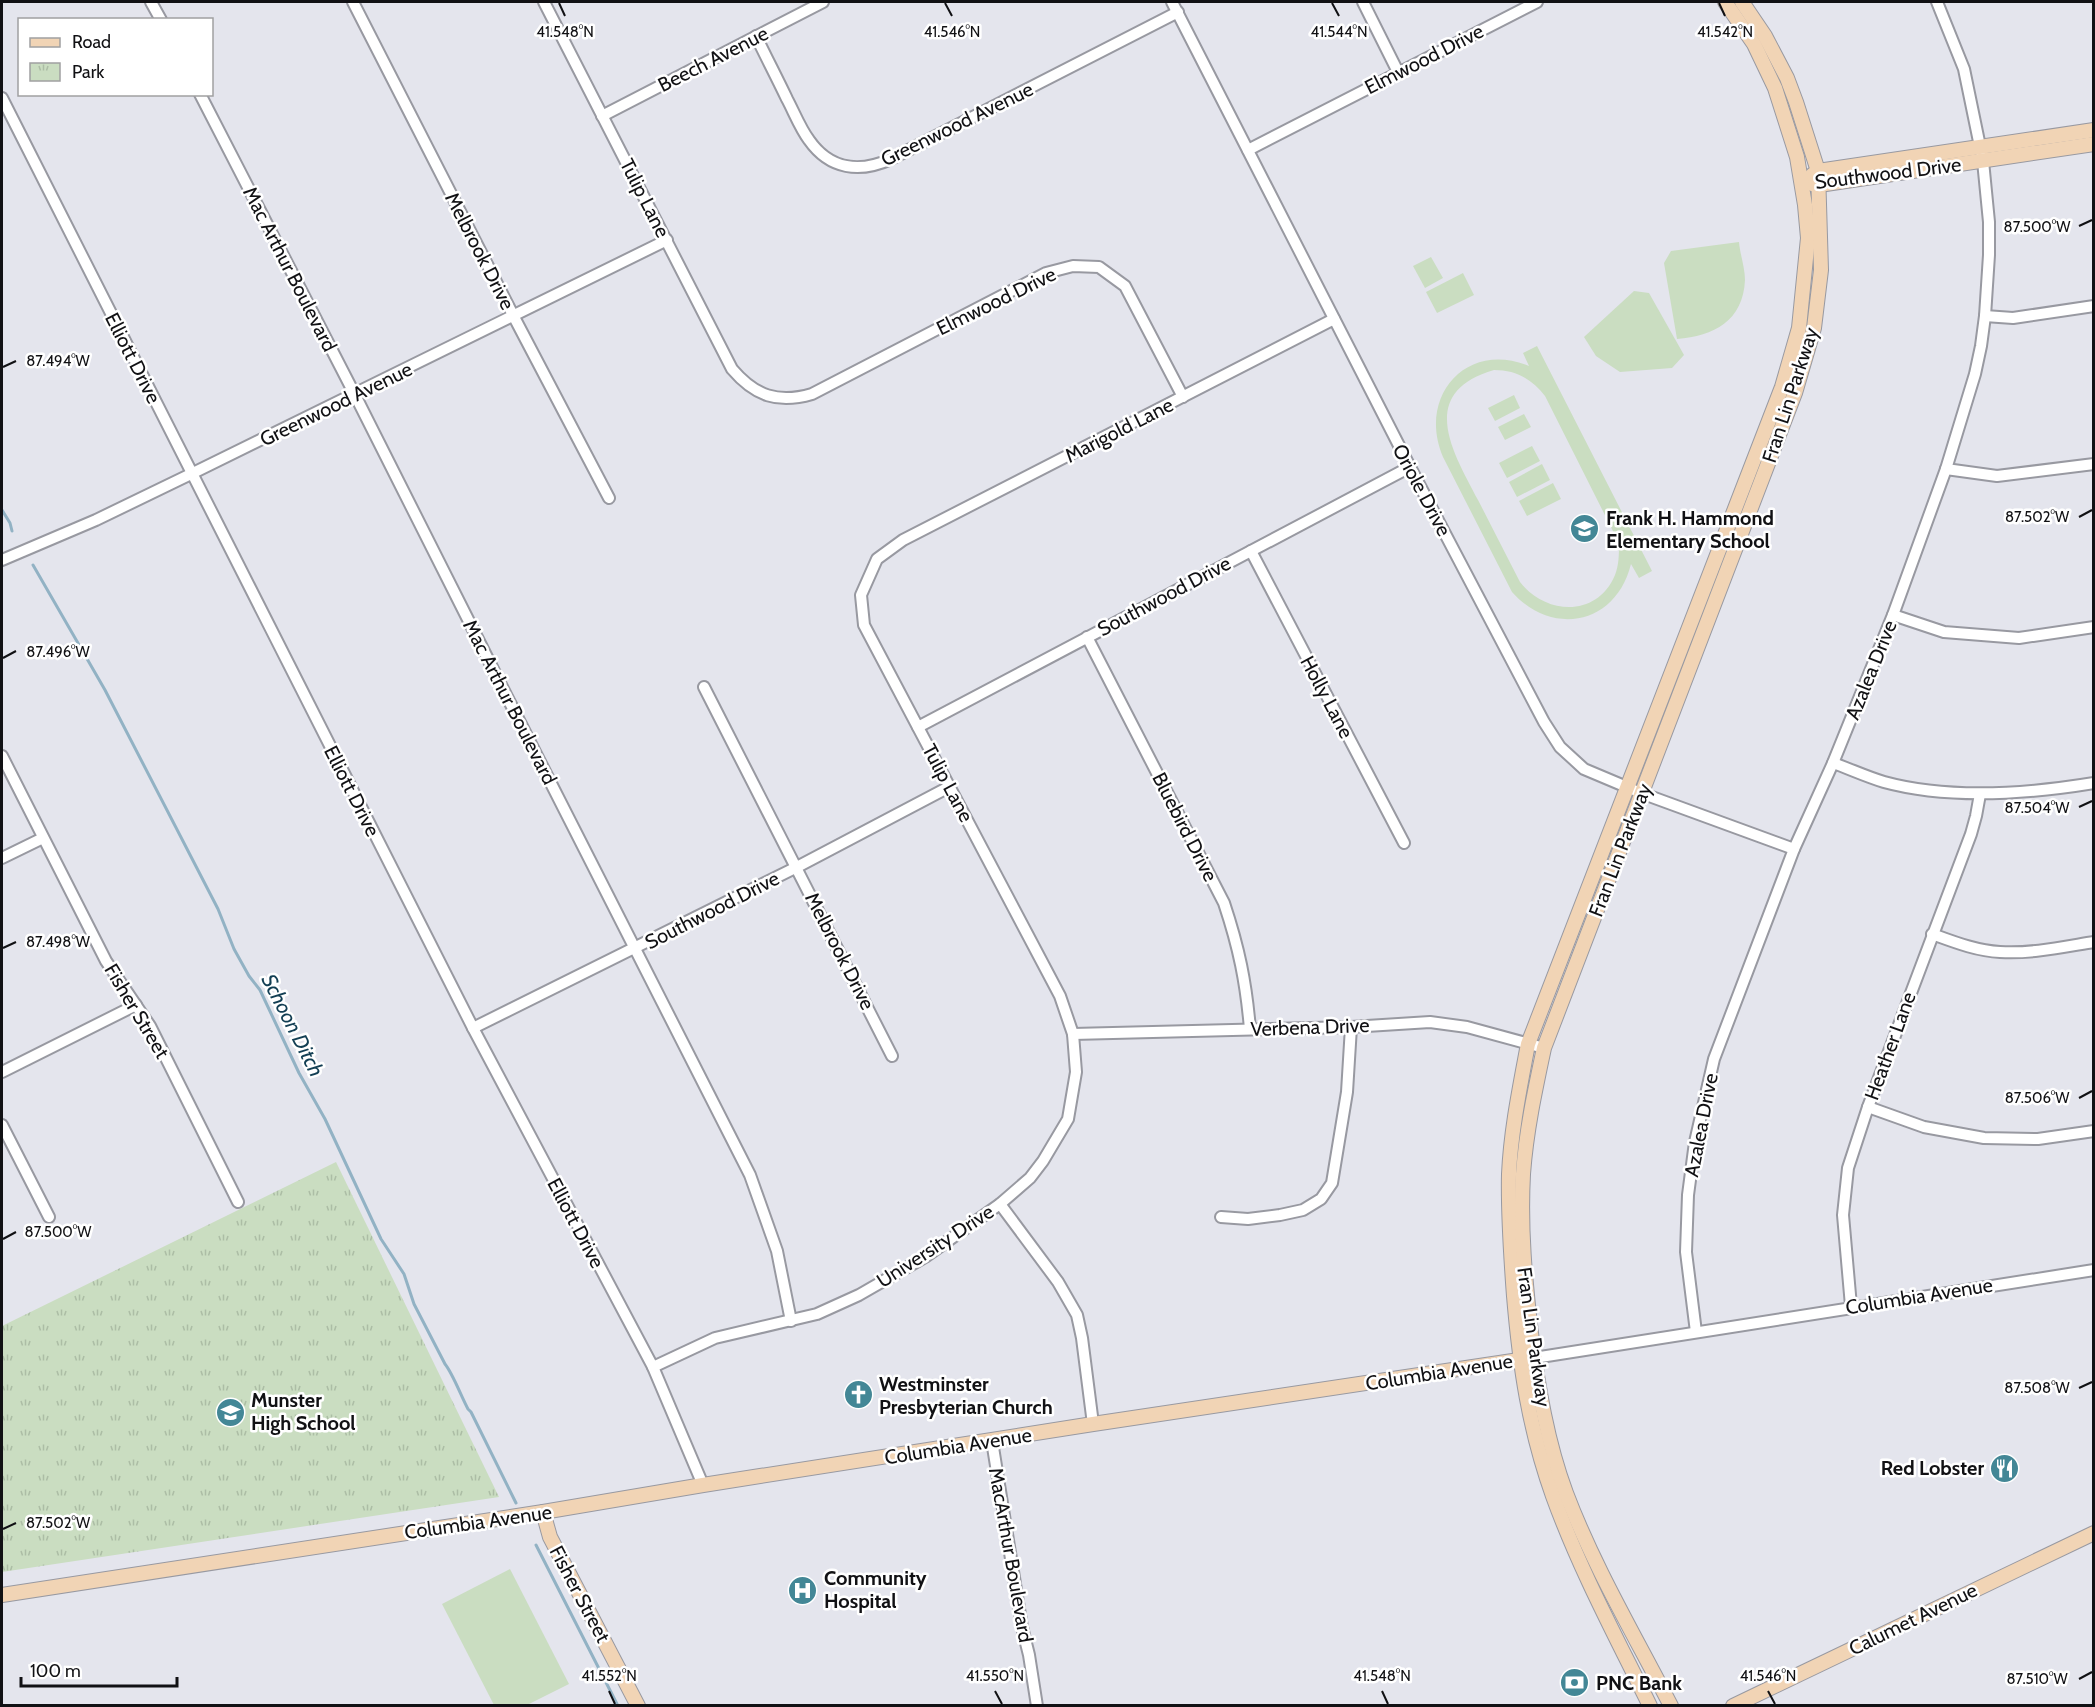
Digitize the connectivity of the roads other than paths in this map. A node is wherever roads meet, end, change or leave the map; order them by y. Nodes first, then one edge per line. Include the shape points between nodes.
1 (151, 2) edge
2 (353, 2) edge
3 (544, 2) edge
4 (823, 2) edge
5 (1172, 2) edge
6 (1363, 2) edge
7 (1537, 2) edge
8 (1725, 2) edge
9 (1742, 2) edge
10 (1937, 2) edge
11 (1178, 12) junction
12 (160, 18) edge
13 (756, 36) junction
14 (1398, 72) junction
15 (201, 96) edge
16 (2, 98) edge
17 (602, 116) junction
18 (2094, 130) edge
19 (2094, 144) edge
20 (1248, 150) junction
21 (1981, 154) junction
22 (1819, 178) junction
23 (1801, 182) junction
24 (667, 240) junction
25 (2094, 306) edge
26 (1985, 316) junction
27 (514, 317) junction
28 (1334, 319) junction
29 (752, 388) joint
30 (356, 395) junction
31 (1184, 397) junction
32 (2094, 464) edge
33 (1410, 467) junction
34 (1946, 470) junction
35 (191, 474) junction
36 (609, 498) dead end
37 (903, 540) joint
38 (1251, 551) junction
39 (2, 561) edge
40 (1893, 615) junction
41 (2094, 627) edge
42 (1087, 637) junction
43 (704, 687) dead end
44 (918, 727) junction
45 (2, 756) edge
46 (1833, 763) junction
47 (2094, 783) edge
48 (949, 787) junction
49 (1628, 787) junction
50 (1641, 793) junction
51 (1980, 794) junction
52 (43, 838) junction
53 (1404, 843) dead end
54 (1794, 849) junction
55 (2, 858) edge
56 (797, 867) junction
57 (1932, 934) junction
58 (2094, 942) edge
59 (635, 948) junction
60 (136, 1005) junction
61 (1351, 1027) junction
62 (472, 1028) junction
63 (1250, 1029) junction
64 (1073, 1034) junction
65 (1528, 1044) junction
66 (1544, 1048) junction
67 (892, 1056) dead end
68 (2, 1072) edge
69 (1868, 1107) junction
70 (2, 1125) edge
71 (2094, 1131) edge
72 (238, 1202) dead end
73 (1000, 1204) junction
74 (49, 1217) dead end
75 (1221, 1217) dead end
76 (2094, 1270) edge
77 (1851, 1306) junction
78 (791, 1321) junction
79 (1696, 1332) junction
80 (1534, 1358) junction
81 (1520, 1360) junction
82 (653, 1367) junction
83 (1093, 1424) junction
84 (992, 1441) junction
85 (703, 1485) junction
86 (543, 1512) junction
87 (2094, 1533) edge
88 (2, 1595) edge
89 (638, 1706) edge
90 (1037, 1706) edge
91 (1650, 1706) edge
92 (1671, 1706) edge
93 (1733, 1706) edge

1 - 12 street
2 - 27 street, Melbrook Drive
3 - 17 street, Tulip Lane
4 - 13 street, Beech Avenue
5 - 11 street, Oriole Drive
6 - 14 street
7 - 14 street, Elmwood Drive
8 - 23 street, Fran Lin Parkway via 1754,44 1775,88 1793,140
9 - 22 street, Fran Lin Parkway via 1786,78
10 - 21 street, Azalea Drive via 1964,69
11 - 13 street, Greenwood Avenue via 891,159 860,168 831,160 809,141
11 - 20 street, Oriole Drive
13 - 17 street, Beech Avenue
14 - 20 street, Elmwood Drive
15 - 30 street, Mac Arthur Boulevard
16 - 35 street, Elliott Drive
17 - 24 street, Tulip Lane
18 - 21 street, Southwood Drive
19 - 21 street, Southwood Drive
20 - 28 street, Oriole Drive
21 - 22 street, Southwood Drive
21 - 26 street, Azalea Drive via 1989,222
22 - 23 street, Southwood Drive
22 - 50 street, Fran Lin Parkway via 1821,270 1814,328 1795,393
23 - 49 street, Fran Lin Parkway via 1808,238 1806,271 1799,328 1785,377
24 - 27 street, Greenwood Avenue
24 - 29 street, Tulip Lane via 732,369
25 - 26 street via 2013,318
26 - 34 street, Azalea Drive via 1975,374
27 - 30 street, Greenwood Avenue
27 - 36 street, Melbrook Drive
28 - 31 street, Marigold Lane
28 - 33 street, Oriole Drive
29 - 31 street, Elmwood Drive via 782,399 812,394 1046,273 1081,266 1099,267 1125,286
30 - 35 street, Greenwood Avenue
30 - 59 street, Mac Arthur Boulevard
31 - 37 street, Marigold Lane
32 - 34 street via 1997,476
33 - 38 street, Southwood Drive
33 - 49 street, Oriole Drive via 1560,747 1584,769
34 - 40 street, Azalea Drive
35 - 39 street, Greenwood Avenue
35 - 62 street, Elliott Drive
37 - 44 street, Tulip Lane via 877,559 861,595 864,625
38 - 42 street, Southwood Drive
38 - 53 street, Holly Lane
40 - 41 street via 1944,632 2019,638
40 - 46 street, Azalea Drive
42 - 44 street, Southwood Drive
42 - 63 street, Bluebird Drive via 1224,903 1237,940
43 - 56 street, Melbrook Drive
44 - 48 street, Tulip Lane
45 - 52 street, Fisher Street
46 - 51 street via 1884,782
46 - 54 street, Azalea Drive
47 - 51 street
48 - 56 street, Southwood Drive
48 - 64 street, Tulip Lane via 1060,996
49 - 50 street, Oriole Drive
49 - 65 street, Fran Lin Parkway
50 - 54 street, Oriole Drive
50 - 66 street, Fran Lin Parkway
51 - 57 street, Heather Lane via 1971,834
52 - 55 street
52 - 60 street, Fisher Street via 106,961
54 - 79 street, Azalea Drive via 1714,1059 1695,1142 1686,1252
56 - 59 street, Southwood Drive
56 - 67 street, Melbrook Drive
57 - 58 street via 1999,952
57 - 69 street, Heather Lane
59 - 62 street, Southwood Drive
59 - 78 street, Mac Arthur Boulevard via 750,1175 777,1251
60 - 68 street
60 - 72 street, Fisher Street
61 - 63 street, Verbena Drive
61 - 65 street, Verbena Drive via 1430,1022
61 - 75 street via 1347,1092 1332,1183 1321,1199 1303,1210 1248,1219
62 - 82 street, Elliott Drive
63 - 64 street, Verbena Drive
64 - 73 street, University Drive via 1076,1072 1068,1119 1030,1178
65 - 66 street, Verbena Drive
65 - 81 street, Fran Lin Parkway via 1509,1173 1511,1264
66 - 80 street, Fran Lin Parkway via 1523,1174 1523,1265
69 - 71 street via 1924,1127 1984,1138 2038,1139
69 - 77 street, Heather Lane via 1848,1168 1843,1215
70 - 74 street
73 - 78 street, University Drive via 887,1280 817,1314
73 - 83 street via 1058,1282 1077,1315
76 - 77 street, Columbia Avenue
77 - 79 street, Columbia Avenue
78 - 82 street, University Drive via 715,1338
79 - 80 street, Columbia Avenue
80 - 81 street, Columbia Avenue
80 - 92 street, Fran Lin Parkway via 1545,1420 1566,1492 1596,1560
81 - 83 street, Columbia Avenue
81 - 91 street, Fran Lin Parkway via 1531,1424 1553,1496 1582,1567
82 - 85 street, Elliott Drive
83 - 84 street, Columbia Avenue
84 - 85 street, Columbia Avenue
84 - 90 street, MacArthur Boulevard
85 - 86 street, Columbia Avenue
86 - 88 street, Columbia Avenue
86 - 89 street, Fisher Street via 550,1537
87 - 93 street, Calumet Avenue

